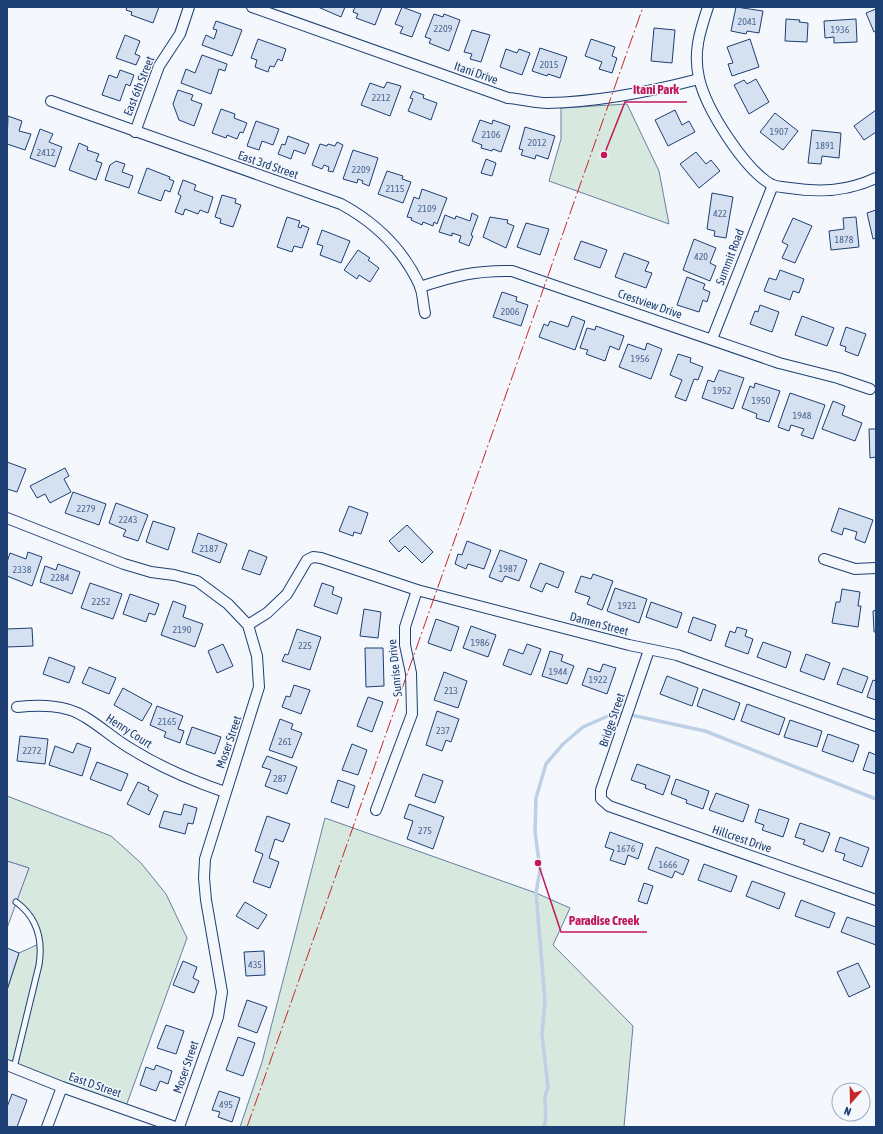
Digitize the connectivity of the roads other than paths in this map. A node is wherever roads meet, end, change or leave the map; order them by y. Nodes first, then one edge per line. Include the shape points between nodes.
1 (189, 7) edge
2 (252, 7) edge
3 (708, 7) edge
4 (699, 79) junction
5 (51, 101) dead end
6 (135, 132) junction
7 (876, 178) edge
8 (773, 185) junction
9 (420, 287) junction
10 (425, 314) dead end
11 (712, 339) junction
12 (870, 389) dead end
13 (7, 518) edge
14 (824, 559) dead end
15 (876, 568) edge
16 (417, 590) junction
17 (248, 625) junction
18 (649, 650) junction
19 (17, 707) dead end
20 (876, 726) edge
21 (225, 792) junction
22 (601, 799) joint
23 (376, 810) dead end
24 (876, 900) edge
25 (16, 902) dead end
26 (9, 1065) edge
27 (62, 1087) junction
28 (48, 1127) edge
29 (175, 1127) edge
30 (179, 1127) edge

1 - 6 street, East 6th Street via 180,34 159,66
2 - 4 street, Itani Drive via 508,98 546,103 589,101 642,94
3 - 4 street via 698,36
4 - 8 street via 718,124 736,150
5 - 6 street, East 3rd Street
6 - 9 street, East 3rd Street via 341,204 359,214 390,239
7 - 8 street via 832,192
8 - 11 street, Summit Road
9 - 10 street, East 3rd Street
9 - 11 street, Crestview Drive via 470,272 512,271
11 - 12 street, Crestview Drive via 780,363
13 - 17 street, Moser Street via 124,564 197,581 228,604
14 - 15 street via 855,569
16 - 17 street, Damen Street via 313,557 307,560 291,588 278,604
16 - 18 street, Damen Street
16 - 23 street, Sunrise Drive via 405,627 405,645 411,673 412,714
17 - 21 street, Moser Street via 257,656 259,687
18 - 20 street, Damen Street via 677,655
18 - 22 street, Bridge Street via 601,790
19 - 21 street, Henry Court via 58,707 84,716 131,750 194,781
21 - 30 street, Moser Street via 205,859 204,878 222,992 218,1017
22 - 24 street, Hillcrest Drive via 609,806
25 - 26 lane via 23,907 36,926 41,944 39,965
26 - 27 street, East D Street
27 - 28 street
27 - 29 street, East D Street

